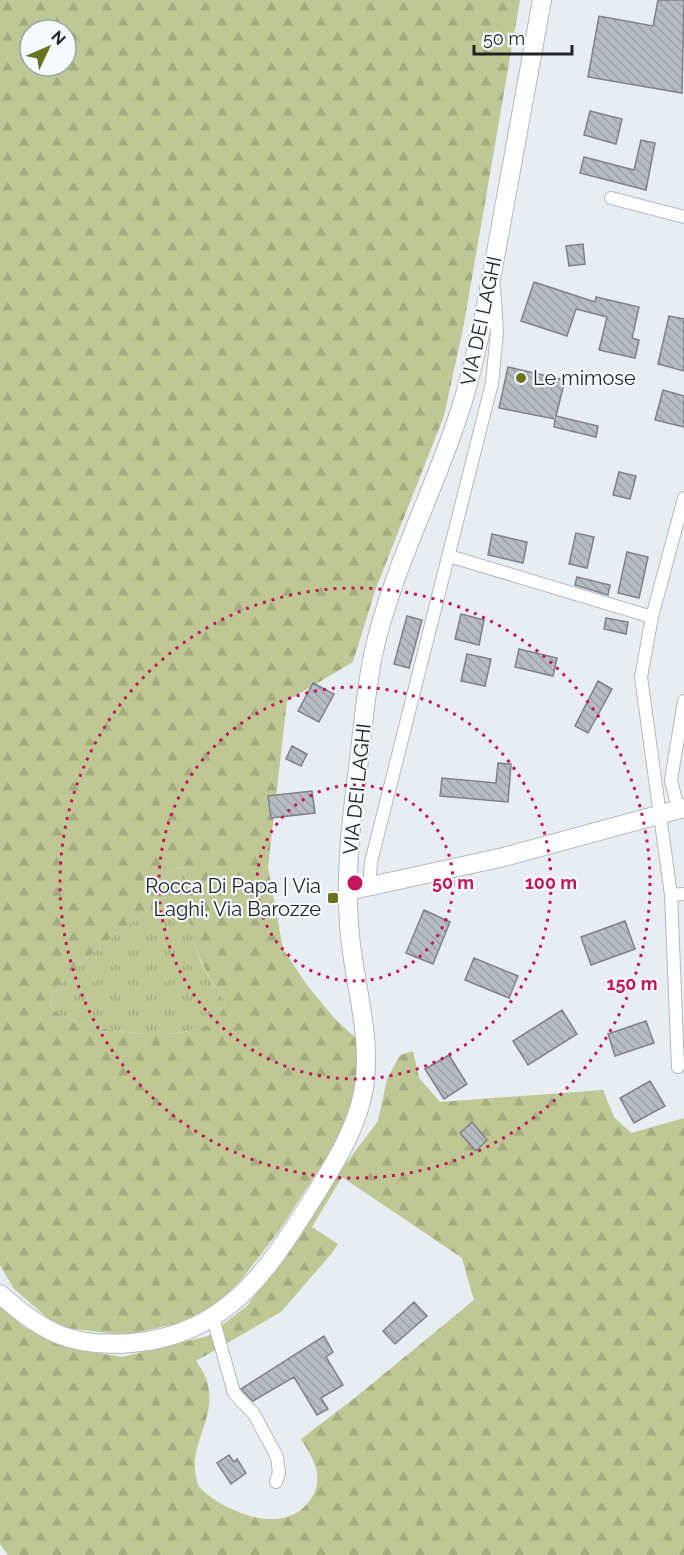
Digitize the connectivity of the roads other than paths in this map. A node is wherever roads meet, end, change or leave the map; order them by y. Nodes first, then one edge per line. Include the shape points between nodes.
1 (542, 0) edge
2 (611, 198) dead end
3 (684, 217) edge
4 (492, 274) junction
5 (684, 498) edge
6 (449, 556) junction
7 (652, 617) junction
8 (684, 701) edge
9 (674, 810) edge
10 (369, 888) junction
11 (348, 891) junction
12 (678, 894) edge
13 (678, 1066) dead end
14 (0, 1294) edge
15 (213, 1318) junction
16 (276, 1482) dead end

1 - 4 main road, VIA DEI LAGHI
2 - 3 street
4 - 6 street via 497,323 495,362
4 - 11 main road, VIA DEI LAGHI via 462,406 394,583 375,648 356,782
5 - 7 street
6 - 7 street
6 - 10 street via 371,862
7 - 9 street via 641,677
8 - 9 street via 671,780
9 - 10 main road via 504,857
9 - 12 street
10 - 11 main road
11 - 15 main road, VIA DEI LAGHI via 351,951 366,1041 366,1071 358,1111 340,1152 288,1235 248,1288
12 - 13 street
14 - 15 main road, VIA DEI LAGHI via 42,1327 84,1343 163,1339
15 - 16 street via 234,1394 254,1414 277,1457

